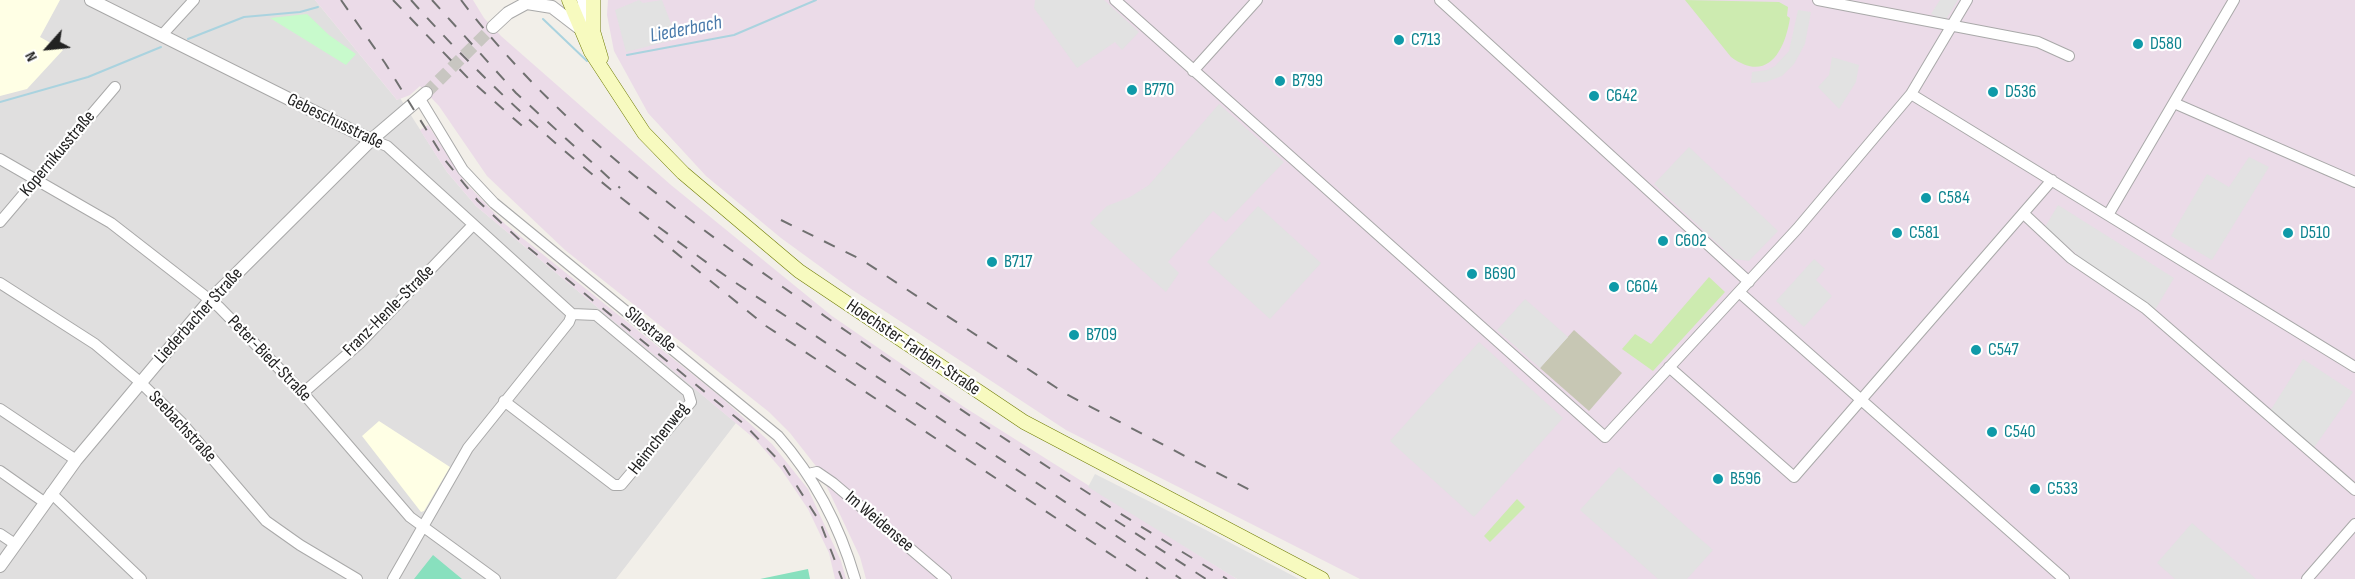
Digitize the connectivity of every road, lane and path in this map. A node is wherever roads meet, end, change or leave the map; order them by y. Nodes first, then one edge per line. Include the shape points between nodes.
1 (92, 0) edge
2 (194, 0) edge
3 (569, 0) edge
4 (582, 0) edge
5 (592, 0) edge
6 (1116, 0) edge
7 (1257, 0) edge
8 (1440, 0) edge
9 (1818, 0) edge
10 (1967, 0) edge
11 (2234, 0) edge
12 (526, 1) edge
13 (493, 27) tunnel mouth
14 (578, 27) junction
15 (1951, 28) junction
16 (162, 35) junction
17 (598, 50) junction
18 (2069, 56) dead end
19 (1193, 71) junction
20 (608, 77) junction
21 (115, 87) dead end
22 (1911, 94) junction
23 (423, 96) joint
24 (2174, 103) junction
25 (371, 140) junction
26 (0, 159) edge
27 (37, 178) junction
28 (2052, 180) junction
29 (2355, 182) edge
30 (2024, 214) junction
31 (2108, 216) junction
32 (0, 222) edge
33 (472, 226) junction
34 (1749, 282) junction
35 (0, 283) edge
36 (1739, 292) junction
37 (210, 300) junction
38 (572, 314) junction
39 (1669, 367) junction
40 (2355, 367) edge
41 (140, 382) junction
42 (303, 393) junction
43 (1861, 400) junction
44 (504, 401) junction
45 (0, 409) edge
46 (76, 460) junction
47 (0, 471) edge
48 (808, 474) junction
49 (2355, 490) edge
50 (48, 498) junction
51 (2355, 524) edge
52 (424, 527) junction
53 (0, 534) edge
54 (15, 544) junction
55 (0, 566) edge
56 (141, 579) edge
57 (357, 579) edge
58 (393, 579) edge
59 (495, 579) edge
60 (855, 579) edge
61 (946, 579) edge
62 (1322, 579) edge
63 (2064, 579) edge
64 (2307, 579) edge

1 - 16 street, Gebeschusstraße
2 - 16 street
3 - 14 main road, Hoechster-Farben-Straße
4 - 17 street via 585,20
5 - 17 main road
6 - 19 street
7 - 19 street
8 - 34 street
9 - 15 street
10 - 15 street
11 - 24 street
12 - 13 street
12 - 14 street, Hoechster-Farben-Straße via 552,7
14 - 20 main road, Hoechster-Farben-Straße
15 - 18 street via 2038,42
15 - 22 street
16 - 25 street, Gebeschusstraße
17 - 20 main road
19 - 39 street via 1605,437
20 - 62 main road, Hoechster-Farben-Straße via 660,151 760,240 825,290 1057,441
21 - 27 street, Kopernikusstraße
22 - 28 street
22 - 34 street
23 - 25 street, Liederbacher Straße
23 - 48 street, Silostraße via 464,170 494,203 761,420
24 - 29 street
24 - 31 street
25 - 33 street, Gebeschusstraße via 387,146
25 - 37 street, Liederbacher Straße
26 - 27 street, Peter-Bied-Straße
27 - 32 street, Kopernikusstraße
27 - 37 street, Peter-Bied-Straße via 111,223
28 - 30 street
28 - 31 street
30 - 43 street
30 - 49 street via 2071,258 2145,308
31 - 40 street
33 - 38 street, Gebeschusstraße
33 - 42 street, Franz-Henle-Straße via 375,328
34 - 36 street
35 - 41 street, Seebachstraße via 95,344
36 - 39 street
36 - 43 street
37 - 41 street, Liederbacher Straße
37 - 42 street, Peter-Bied-Straße
38 - 44 street
38 - 44 street, Heimchenweg via 596,315 688,392 691,402 621,485 614,485
39 - 43 street via 1794,477
41 - 46 street, Liederbacher Straße
41 - 57 street, Seebachstraße via 181,422 266,521
42 - 52 street, Peter-Bied-Straße via 410,517
43 - 63 street
44 - 52 street via 468,448
45 - 46 street
46 - 50 street, Liederbacher Straße
47 - 50 street
48 - 60 street, Silostraße
48 - 61 street, Im Weidensee via 817,472 832,483
50 - 54 street, Liederbacher Straße
50 - 56 street
51 - 64 street
52 - 58 street
52 - 59 street, Peter-Bied-Straße
53 - 54 street
54 - 55 street, Liederbacher Straße

